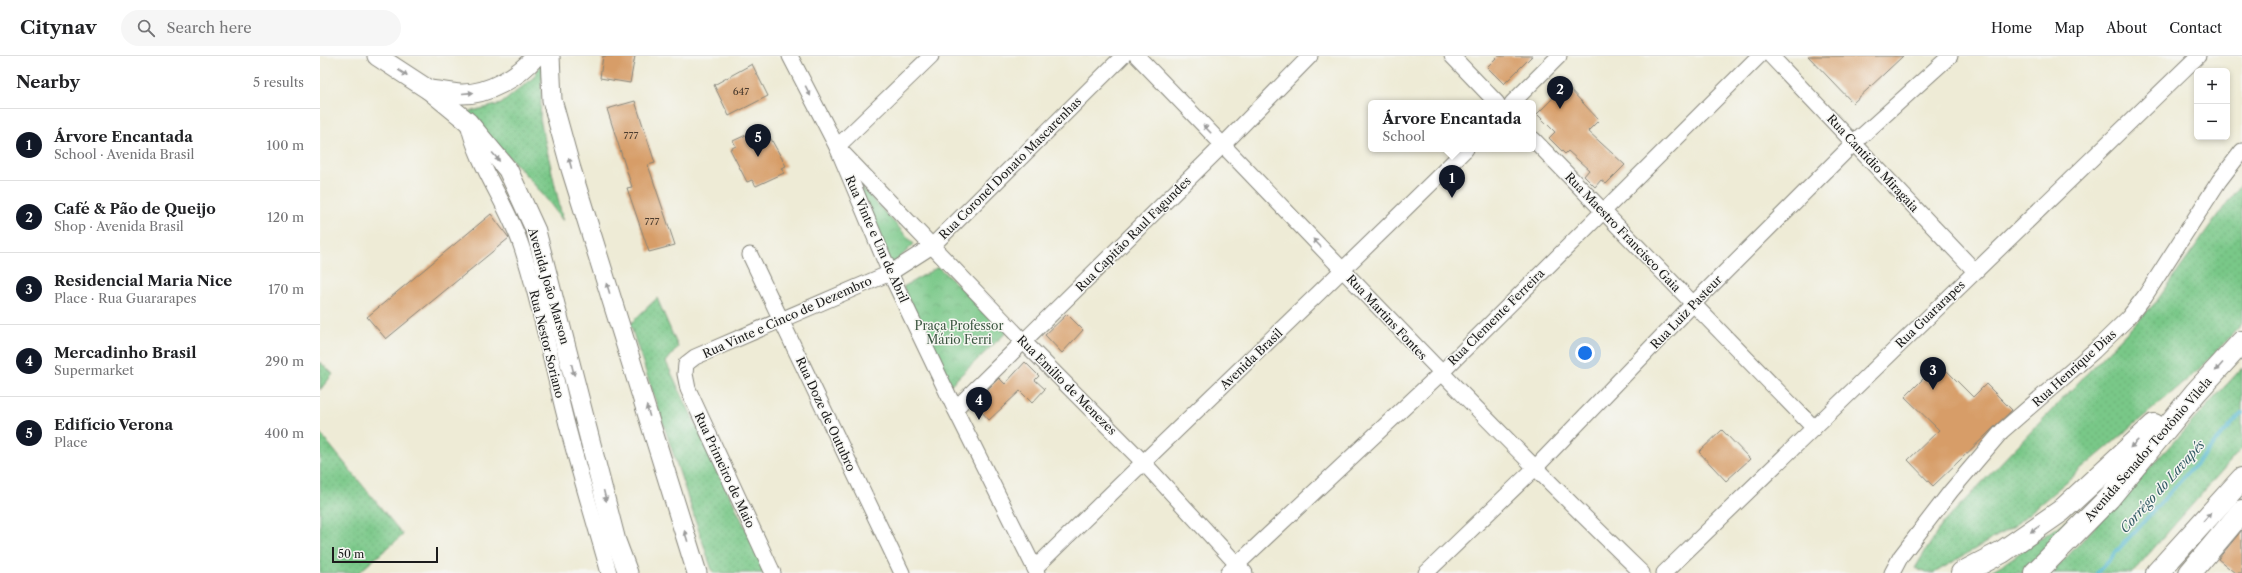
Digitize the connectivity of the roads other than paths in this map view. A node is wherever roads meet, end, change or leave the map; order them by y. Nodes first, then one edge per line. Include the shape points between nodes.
1 (377, 56) edge
2 (536, 56) edge
3 (550, 56) edge
4 (790, 56) edge
5 (931, 56) edge
6 (1123, 56) edge
7 (1137, 56) edge
8 (1310, 56) edge
9 (1452, 56) edge
10 (1559, 56) edge
11 (1759, 56) edge
12 (1771, 56) edge
13 (1950, 56) edge
14 (2191, 58) edge
15 (429, 90) junction
16 (1495, 100) edge
17 (1515, 100) edge
18 (468, 122) junction
19 (1536, 142) edge
20 (1854, 143) junction
21 (1223, 145) junction
22 (837, 147) junction
23 (2242, 151) edge
24 (1463, 152) edge
25 (1602, 210) junction
26 (932, 246) junction
27 (750, 255) dead end
28 (1344, 271) junction
29 (1975, 271) junction
30 (890, 272) junction
31 (1693, 304) junction
32 (781, 319) junction
33 (1024, 342) junction
34 (2242, 342) edge
35 (686, 364) joint
36 (1440, 374) junction
37 (2196, 392) junction
38 (955, 409) junction
39 (1814, 428) junction
40 (1143, 462) junction
41 (1534, 469) junction
42 (2242, 480) edge
43 (2242, 511) edge
44 (1237, 570) edge
45 (1036, 571) edge
46 (1893, 572) edge
47 (609, 573) edge
48 (628, 573) edge
49 (697, 573) edge
50 (773, 573) edge
51 (902, 573) edge
52 (1426, 573) edge
53 (1642, 573) edge
54 (1664, 573) edge
55 (1962, 573) edge
56 (2035, 573) edge
57 (2157, 573) edge
58 (2190, 573) edge

1 -> 15 main road, Avenida João Marson
15 -> 2 main road via 461,94 495,87 528,65
49 -> 3 main road via 571,169 552,100
4 -> 22 street, Rua Vinte e Um de Abril
5 - 22 street
6 - 26 street, Rua Coronel Donato Mascarenhas
21 -> 7 street, Rua Martins Fontes
8 - 21 street, Rua Capitão Raul Fagundes
9 - 16 street
10 - 17 street
11 - 25 street, Rua Clemente Ferreira
12 - 20 street, Rua Cantidio Miragaia
13 - 20 street, Rua Luiz Pasteur
14 - 29 street, Rua Guararapes
15 - 18 main road, Avenida João Marson
18 - 47 street, Rua Nestor Soriano via 472,142 504,204 522,247 570,436
18 -> 48 main road, Avenida João Marson via 508,170 536,231 616,541
19 - 25 street, Rua Maestro Francisco Gaia
20 - 29 street, Rua Cantidio Miragaia
20 - 31 street, Rua Luiz Pasteur
28 -> 21 street, Rua Martins Fontes
21 - 33 street, Rua Capitão Raul Fagundes
22 - 26 street, Rua Emílio de Menezes
22 - 30 street, Rua Vinte e Um de Abril
23 - 46 street, Rua Henrique Dias via 2218,181 2145,296 2128,318 2002,431 1964,474 1913,540
24 - 28 street, Avenida Brasil
25 - 31 street, Rua Maestro Francisco Gaia
25 - 36 street, Rua Clemente Ferreira
26 - 30 street, Rua Coronel Donato Mascarenhas
26 - 33 street, Rua Emílio de Menezes
27 - 32 street, Rua Doze de Outubro
28 - 36 street, Rua Martins Fontes
28 - 40 street, Avenida Brasil
29 - 39 street, Rua Guararapes
30 - 32 street, Rua Vinte e Cinco de Dezembro
30 - 38 street, Rua Vinte e Um de Abril
31 - 39 street, Rua Maestro Francisco Gaia
31 - 41 street, Rua Luiz Pasteur
32 - 35 street, Rua Vinte e Cinco de Dezembro via 695,357
32 - 51 street, Rua Doze de Outubro
33 - 38 street, Rua Capitão Raul Fagundes
33 - 40 street, Rua Emílio de Menezes
34 -> 37 highway, Avenida Senador Teotônio Vilela
35 - 50 street, Rua Primeiro de Maio via 688,390
36 - 41 street, Rua Martins Fontes
36 - 44 street, Rua Clemente Ferreira
37 -> 55 highway via 2153,426 2060,511 2002,552
37 - 56 highway, Avenida Senador Teotônio Vilela via 2109,498
38 - 45 street, Rua Vinte e Um de Abril
39 - 54 street, Rua Guararapes
40 - 44 street, Rua Emílio de Menezes
40 - 45 street, Avenida Brasil
41 - 52 street, Rua Luiz Pasteur
41 - 53 street, Rua Martins Fontes
57 -> 42 highway
43 - 58 highway

